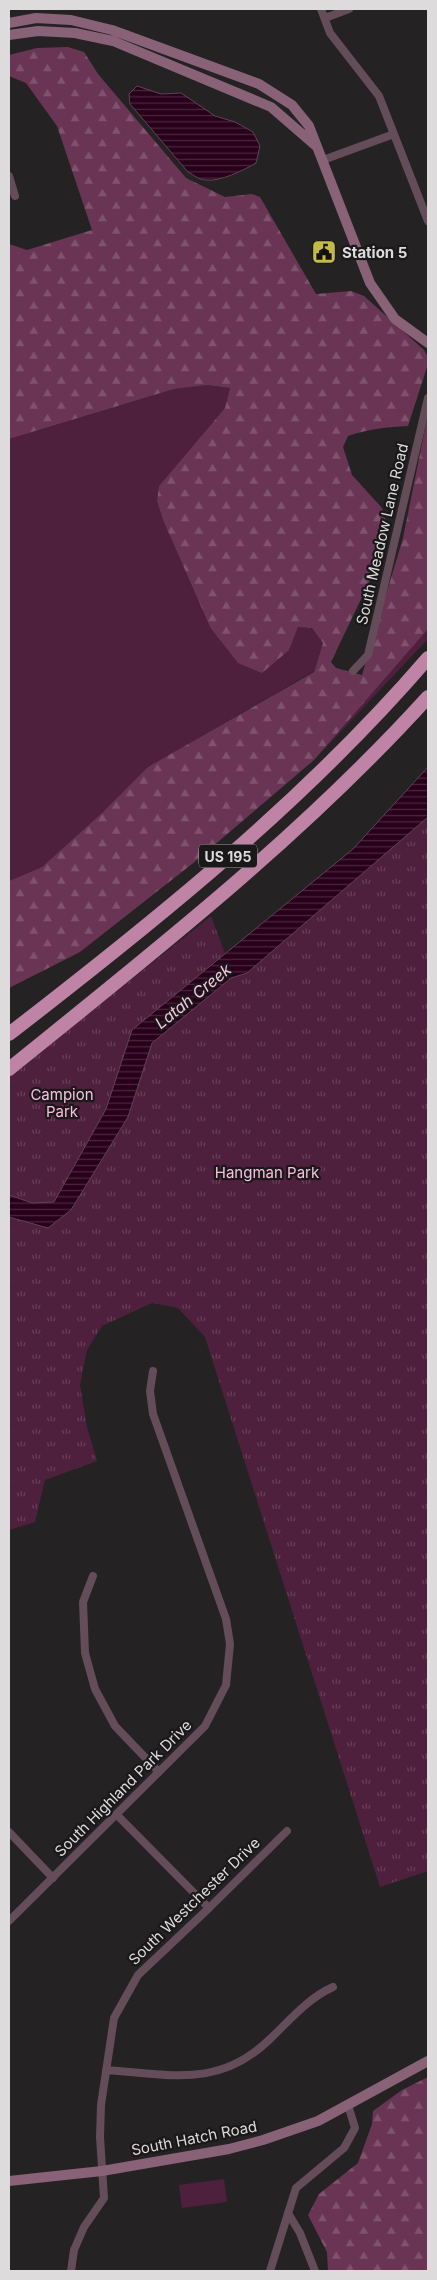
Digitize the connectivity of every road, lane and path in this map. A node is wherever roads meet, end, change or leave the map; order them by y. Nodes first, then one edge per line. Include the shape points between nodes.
1 (321, 9) edge
2 (349, 9) edge
3 (325, 18) junction
4 (9, 23) edge
5 (9, 35) edge
6 (394, 134) junction
7 (316, 146) junction
8 (323, 160) junction
9 (9, 176) edge
10 (14, 196) dead end
11 (428, 221) edge
12 (428, 343) edge
13 (428, 398) edge
14 (428, 658) edge
15 (353, 671) dead end
16 (428, 697) edge
17 (9, 1034) edge
18 (9, 1069) edge
19 (153, 1371) dead end
20 (93, 1576) dead end
21 (158, 1772) junction
22 (117, 1815) junction
23 (287, 1831) dead end
24 (9, 1832) edge
25 (52, 1878) junction
26 (209, 1908) junction
27 (9, 1921) edge
28 (333, 1987) dead end
29 (428, 2062) edge
30 (106, 2070) junction
31 (348, 2105) junction
32 (102, 2171) junction
33 (9, 2181) edge
34 (288, 2213) junction
35 (71, 2271) edge
36 (270, 2271) edge
37 (315, 2271) edge

1 - 3 street
2 - 3 street
3 - 6 street via 330,33 380,96
4 - 7 street via 36,18 71,20 112,30 250,81 292,105 308,126
5 - 7 street via 38,31 113,40 272,107
6 - 8 street
6 - 11 street
7 - 8 street
8 - 12 street via 370,283 395,319
9 - 10 street
13 - 15 street, South Meadow Lane Road via 368,656
14 - 17 highway, US 195 via 362,732 285,807 123,946
16 - 18 highway, US 195 via 324,804 208,908
19 - 21 street, South Highland Park Drive via 150,1391 153,1414 218,1592 230,1644 226,1684 205,1726
20 - 21 street via 83,1602 85,1653 95,1689 115,1726
21 - 22 street, South Highland Park Drive
22 - 25 street, South Highland Park Drive
22 - 26 street
23 - 26 street, South Westchester Drive
24 - 25 street
25 - 27 street, South Highland Park Drive
26 - 30 street, South Westchester Drive via 138,1975 114,2018
28 - 30 street via 317,1994 260,2048 230,2068 187,2077
29 - 31 street, South Hatch Road
30 - 32 street, South Westchester Drive via 101,2113
31 - 32 street, South Hatch Road via 318,2121 263,2140
31 - 34 street via 355,2128 344,2148 296,2188
32 - 33 street, South Hatch Road
32 - 35 street, South Westchester Drive via 104,2198 84,2227 74,2250
34 - 36 street
34 - 37 street

